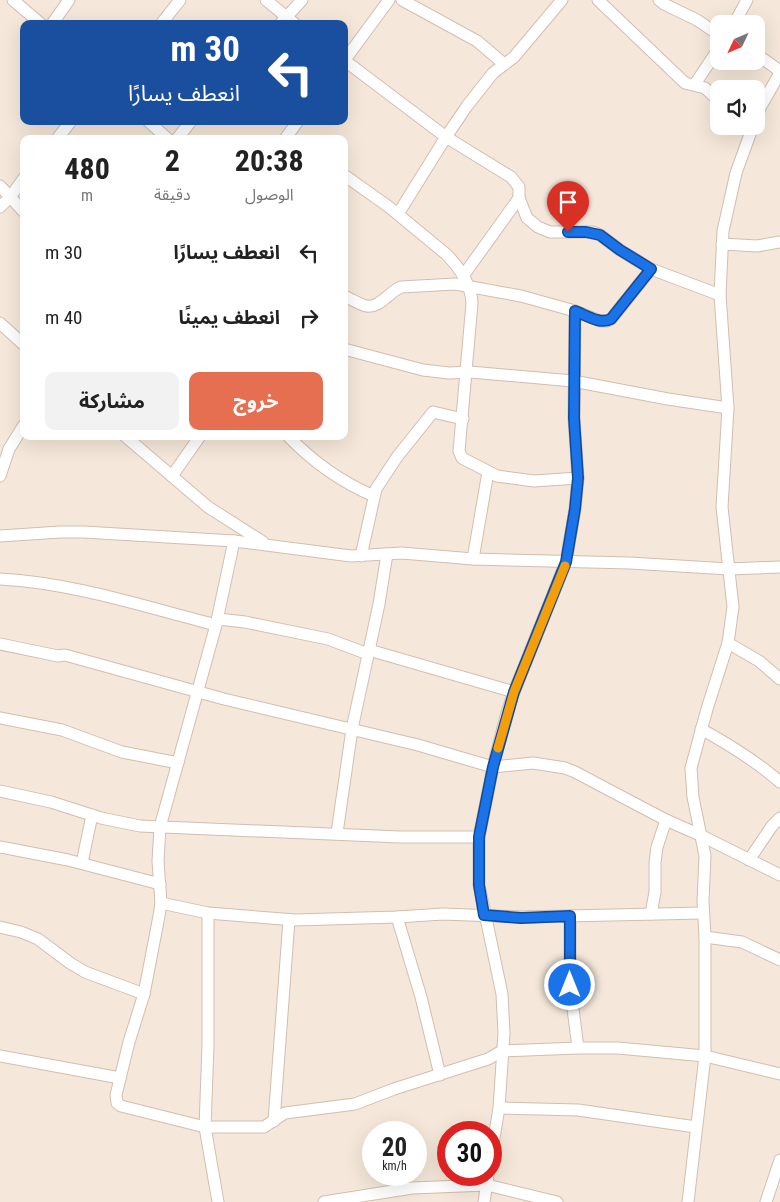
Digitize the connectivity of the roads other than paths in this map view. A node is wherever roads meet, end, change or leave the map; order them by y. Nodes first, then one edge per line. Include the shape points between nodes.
1 (13, 0) edge
2 (69, 0) edge
3 (180, 0) edge
4 (266, 0) edge
5 (302, 0) edge
6 (389, 0) edge
7 (402, 0) edge
8 (562, 0) edge
9 (598, 0) edge
10 (659, 0) edge
11 (747, 0) edge
12 (739, 15) edge
13 (36, 20) edge
14 (55, 20) edge
15 (163, 20) edge
16 (285, 20) edge
17 (288, 20) edge
18 (710, 29) edge
19 (348, 56) edge
20 (765, 61) edge
21 (710, 62) edge
22 (348, 64) edge
23 (504, 64) junction
24 (780, 72) edge
25 (696, 84) junction
26 (710, 93) edge
27 (765, 99) edge
28 (69, 125) edge
29 (152, 125) edge
30 (188, 125) edge
31 (60, 135) edge
32 (164, 135) edge
33 (180, 135) edge
34 (747, 135) edge
35 (446, 137) junction
36 (348, 178) edge
37 (20, 184) edge
38 (0, 186) edge
39 (11, 196) junction
40 (519, 198) junction
41 (0, 207) edge
42 (20, 207) edge
43 (398, 214) junction
44 (780, 242) edge
45 (722, 244) junction
46 (651, 269) junction
47 (462, 276) junction
48 (469, 287) junction
49 (720, 295) junction
50 (348, 298) edge
51 (575, 311) junction
52 (0, 322) edge
53 (20, 341) edge
54 (348, 350) edge
55 (466, 372) junction
56 (573, 381) junction
57 (728, 408) junction
58 (463, 419) junction
59 (20, 431) edge
60 (130, 440) edge
61 (197, 440) edge
62 (292, 440) edge
63 (488, 472) junction
64 (0, 476) edge
65 (172, 476) junction
66 (578, 478) junction
67 (374, 496) junction
68 (0, 536) edge
69 (234, 541) junction
70 (267, 545) junction
71 (387, 554) junction
72 (362, 556) junction
73 (473, 559) junction
74 (566, 562) junction
75 (780, 567) edge
76 (729, 569) junction
77 (0, 579) edge
78 (217, 622) junction
79 (728, 643) junction
80 (0, 644) edge
81 (368, 652) junction
82 (780, 679) edge
83 (197, 692) junction
84 (514, 692) junction
85 (0, 718) edge
86 (352, 729) junction
87 (701, 730) junction
88 (178, 763) junction
89 (493, 767) junction
90 (780, 782) edge
91 (0, 791) edge
92 (92, 815) junction
93 (780, 818) edge
94 (666, 820) junction
95 (160, 827) junction
96 (337, 833) junction
97 (700, 835) junction
98 (479, 837) junction
99 (0, 847) edge
100 (749, 860) junction
101 (82, 863) junction
102 (780, 875) edge
103 (160, 884) junction
104 (161, 903) junction
105 (704, 913) junction
106 (208, 914) junction
107 (651, 914) junction
108 (484, 915) junction
109 (570, 916) junction
110 (397, 917) junction
111 (290, 920) junction
112 (0, 927) edge
113 (705, 937) junction
114 (780, 960) edge
115 (144, 994) junction
116 (578, 1048) junction
117 (502, 1052) junction
118 (0, 1056) edge
119 (705, 1056) junction
120 (780, 1074) edge
121 (440, 1076) junction
122 (120, 1078) junction
123 (499, 1108) junction
124 (274, 1121) junction
125 (497, 1121) edge
126 (205, 1127) junction
127 (696, 1127) junction
128 (780, 1162) edge
129 (437, 1185) edge
130 (502, 1185) edge
131 (486, 1186) edge
132 (218, 1202) edge
133 (324, 1202) edge
134 (484, 1202) edge
135 (557, 1202) edge
136 (688, 1202) edge
137 (766, 1202) edge

1 - 13 street
2 - 14 street
3 - 15 street
4 - 16 street
5 - 17 street
6 - 19 street
7 - 23 street via 476,41
8 - 23 street via 514,57
9 - 25 street via 685,83
10 - 18 street
11 - 12 street
20 - 24 street
21 - 25 street
22 - 35 street
23 - 35 street via 493,73
24 - 27 street
25 - 26 street
28 - 31 street
29 - 32 street
30 - 33 street
34 - 45 street
35 - 40 street via 511,177 519,187
35 - 43 street
36 - 43 street
37 - 39 street
38 - 39 street
39 - 41 street
39 - 42 street
40 - 46 street via 527,218 538,227 550,232 593,232
40 - 47 street
43 - 47 street via 446,254
44 - 45 street via 757,246
45 - 49 street
46 - 49 street
46 - 51 street via 607,322
47 - 48 street
48 - 50 street via 455,284 395,289 374,306
48 - 51 street via 512,294
48 - 55 street via 472,303
49 - 57 street
51 - 56 street
52 - 53 street
54 - 55 street via 423,370
55 - 56 street
55 - 58 street
56 - 57 street
56 - 66 street
57 - 76 street via 722,507
58 - 63 street via 460,455
58 - 67 street via 436,411 431,413 396,457
59 - 64 street via 9,449
60 - 65 street
61 - 65 street
62 - 67 street via 311,459 352,486
63 - 66 street via 534,481
63 - 73 street
65 - 70 street via 208,507
66 - 74 street
67 - 72 street
68 - 69 street via 84,532
69 - 70 street
69 - 78 street
70 - 72 street
71 - 72 street
71 - 73 street
71 - 81 street
73 - 74 street
74 - 76 street
74 - 84 street
75 - 76 street
76 - 79 street via 732,607
77 - 78 street via 54,584
78 - 81 street via 245,622 328,639
78 - 83 street
79 - 82 street via 759,661
79 - 87 street
80 - 83 street via 65,655
81 - 84 street
81 - 86 street
83 - 86 street
83 - 88 street
84 - 89 street
85 - 88 street via 62,730 122,752
86 - 89 street
86 - 96 street
87 - 90 street via 734,747
87 - 97 street via 691,768
88 - 95 street
89 - 94 street via 533,764 565,768
89 - 98 street
91 - 92 street
92 - 95 street
92 - 101 street
93 - 100 street
94 - 97 street
94 - 107 street via 657,847
95 - 96 street
95 - 103 street
96 - 98 street
97 - 100 street
97 - 105 street via 705,856
98 - 108 street via 479,885
99 - 101 street
100 - 102 street
101 - 103 street
103 - 104 street
104 - 106 street
104 - 115 street
105 - 107 street
105 - 113 street
106 - 111 street
106 - 126 street
107 - 109 street
108 - 109 street via 521,918
108 - 110 street
108 - 117 street via 502,994
109 - 116 street via 570,985
110 - 111 street
110 - 121 street
111 - 124 street
112 - 115 street via 38,939 85,972
113 - 114 street via 742,942
113 - 119 street
115 - 122 street
116 - 117 street
116 - 119 street via 618,1048
117 - 121 street
117 - 123 street
118 - 122 street
119 - 120 street
119 - 127 street
121 - 124 street via 355,1104 286,1113
122 - 126 street via 116,1100 121,1106
123 - 125 street
123 - 127 street via 578,1110
124 - 126 street via 264,1127
126 - 132 street
127 - 136 street
128 - 137 street
129 - 133 street
130 - 135 street
131 - 134 street

